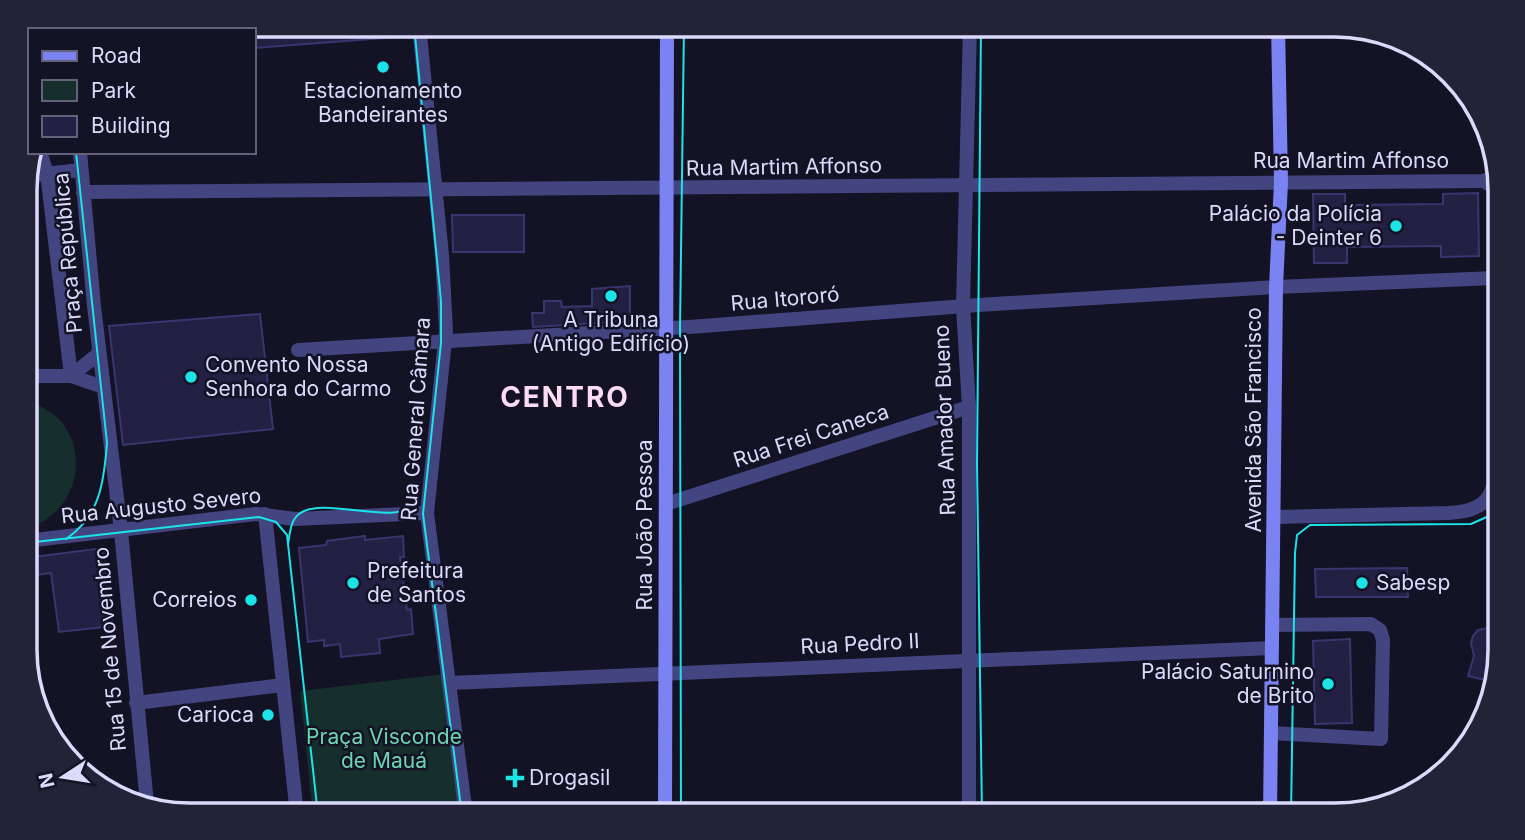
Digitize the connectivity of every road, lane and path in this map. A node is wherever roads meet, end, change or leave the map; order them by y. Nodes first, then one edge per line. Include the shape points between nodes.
1 (420, 37) edge
2 (667, 37) edge
3 (970, 37) edge
4 (1278, 37) edge
5 (80, 154) edge
6 (41, 155) edge
7 (81, 170) junction
8 (47, 173) junction
9 (38, 174) edge
10 (1488, 180) edge
11 (1485, 181) junction
12 (1281, 182) junction
13 (1488, 183) edge
14 (965, 185) junction
15 (435, 188) junction
16 (667, 189) junction
17 (83, 192) junction
18 (1488, 278) edge
19 (1276, 287) junction
20 (963, 306) junction
21 (667, 328) junction
22 (446, 343) junction
23 (298, 350) dead end
24 (99, 351) junction
25 (37, 376) edge
26 (71, 376) junction
27 (103, 387) junction
28 (969, 407) junction
29 (1488, 497) edge
30 (666, 504) junction
31 (427, 513) junction
32 (265, 514) junction
33 (1275, 517) junction
34 (121, 531) junction
35 (37, 540) edge
36 (1272, 625) junction
37 (1272, 648) junction
38 (970, 660) junction
39 (666, 674) junction
40 (449, 683) junction
41 (283, 685) junction
42 (136, 703) junction
43 (1271, 733) junction
44 (146, 797) edge
45 (296, 803) edge
46 (464, 803) edge
47 (666, 803) edge
48 (970, 803) edge
49 (1270, 803) edge

1 - 15 street, Rua General Câmara
2 - 16 main road, Rua João Pessoa
3 - 14 street, Rua Amador Bueno
4 - 12 main road, Avenida São Francisco
5 - 7 street, Praça República
6 - 8 street, Praça República
7 - 8 street
7 - 17 street, Praça República
8 - 9 street
8 - 26 street, Praça República
10 - 11 street, Rua Martim Affonso
11 - 12 street, Rua Martim Affonso
11 - 13 street
12 - 14 street, Rua Martim Affonso
12 - 19 main road, Avenida São Francisco
14 - 16 street, Rua Martim Affonso
14 - 20 street, Rua Amador Bueno
15 - 16 street, Rua Martim Affonso
15 - 17 street, Rua Martim Affonso
15 - 22 street, Rua General Câmara
16 - 21 main road, Rua João Pessoa
17 - 24 street, Praça República
18 - 19 street, Rua Itororó
19 - 20 street, Rua Itororó
19 - 33 main road, Avenida São Francisco
20 - 21 street, Rua Itororó
20 - 28 street, Rua Amador Bueno
21 - 22 street, Rua Itororó
21 - 30 main road, Rua João Pessoa
22 - 23 street, Rua Itororó
22 - 31 street, Rua General Câmara
24 - 26 street
24 - 27 street, Praça República
25 - 26 street
26 - 27 street
27 - 34 street, Rua 15 de Novembro
28 - 30 street, Rua Frei Caneca
28 - 38 street, Rua Amador Bueno
29 - 33 street via 1475,509 1461,512
30 - 39 main road, Rua João Pessoa
31 - 32 street, Rua Augusto Severo via 295,519
31 - 40 street, Rua General Câmara
32 - 34 street, Rua Augusto Severo
32 - 41 street
33 - 36 main road, Avenida São Francisco
34 - 35 street, Rua Augusto Severo
34 - 42 street, Rua 15 de Novembro
36 - 37 main road, Avenida São Francisco
36 - 43 street via 1371,624 1380,630 1383,640 1381,739
37 - 38 street, Rua Pedro II
37 - 43 main road, Avenida São Francisco
38 - 39 street, Rua Pedro II
38 - 48 street, Rua Amador Bueno
39 - 40 street, Rua Pedro II
39 - 47 main road, Rua João Pessoa
40 - 46 street, Rua General Câmara
41 - 42 street
41 - 45 street
42 - 44 street, Rua 15 de Novembro
43 - 49 main road, Avenida São Francisco

